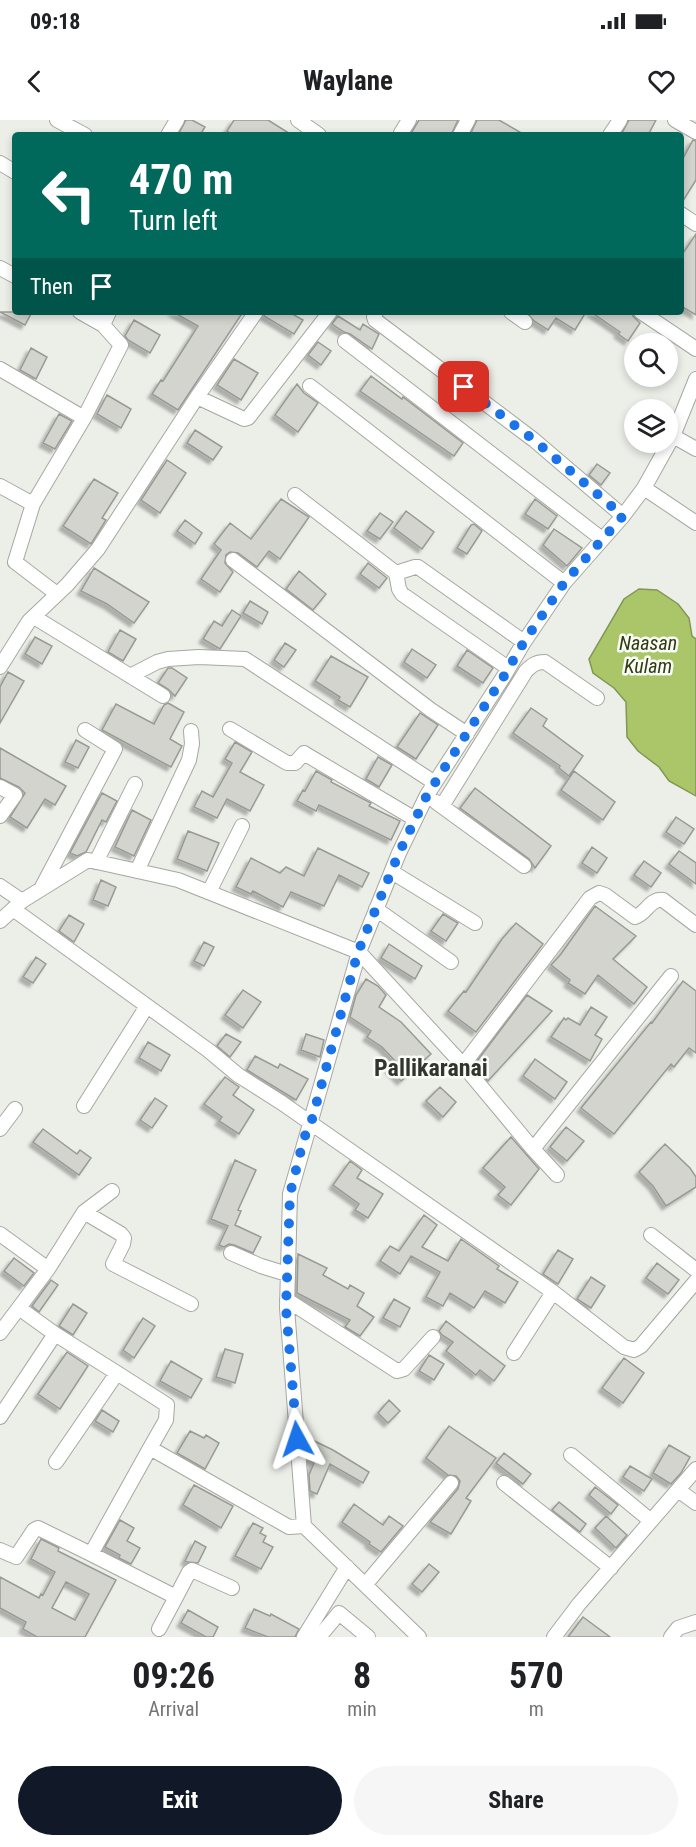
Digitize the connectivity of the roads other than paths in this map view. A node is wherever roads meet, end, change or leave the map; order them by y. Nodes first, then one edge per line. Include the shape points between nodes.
1 (57, 120) edge
2 (298, 120) edge
3 (409, 120) edge
4 (82, 129) edge
5 (315, 132) edge
6 (401, 132) dead end
7 (254, 315) edge
8 (328, 315) edge
9 (375, 315) edge
10 (515, 315) edge
11 (645, 315) edge
12 (106, 318) edge
13 (525, 322) dead end
14 (345, 341) dead end
15 (696, 349) edge
16 (0, 369) edge
17 (696, 380) edge
18 (310, 386) dead end
19 (197, 397) junction
20 (84, 418) junction
21 (678, 424) edge
22 (678, 439) edge
23 (696, 448) edge
24 (664, 453) edge
25 (0, 486) edge
26 (644, 488) junction
27 (295, 495) dead end
28 (33, 504) junction
29 (623, 516) junction
30 (696, 523) edge
31 (602, 539) junction
32 (233, 560) dead end
33 (396, 573) junction
34 (564, 583) junction
35 (57, 594) junction
36 (34, 617) junction
37 (524, 642) junction
38 (0, 667) edge
39 (508, 668) junction
40 (130, 676) junction
41 (163, 696) dead end
42 (597, 698) dead end
43 (230, 729) dead end
44 (85, 730) dead end
45 (191, 731) dead end
46 (467, 734) junction
47 (435, 783) junction
48 (135, 784) dead end
49 (0, 787) edge
50 (427, 795) junction
51 (442, 806) junction
52 (0, 816) edge
53 (415, 819) junction
54 (242, 826) dead end
55 (96, 862) junction
56 (524, 866) dead end
57 (137, 871) junction
58 (392, 872) junction
59 (0, 886) edge
60 (41, 889) junction
61 (209, 892) junction
62 (17, 905) junction
63 (376, 909) junction
64 (0, 921) edge
65 (475, 923) dead end
66 (696, 925) edge
67 (358, 952) junction
68 (451, 962) dead end
69 (671, 976) dead end
70 (147, 1006) junction
71 (463, 1065) junction
72 (84, 1106) dead end
73 (15, 1109) dead end
74 (311, 1123) junction
75 (0, 1129) edge
76 (533, 1149) junction
77 (557, 1175) dead end
78 (111, 1191) dead end
79 (84, 1212) junction
80 (0, 1234) edge
81 (651, 1235) dead end
82 (231, 1253) dead end
83 (48, 1269) junction
84 (696, 1270) edge
85 (287, 1274) junction
86 (696, 1281) edge
87 (553, 1292) junction
88 (287, 1300) junction
89 (191, 1304) dead end
90 (19, 1308) junction
91 (0, 1333) edge
92 (55, 1334) junction
93 (433, 1337) dead end
94 (514, 1353) dead end
95 (117, 1373) junction
96 (0, 1417) edge
97 (150, 1448) junction
98 (571, 1455) dead end
99 (56, 1462) dead end
100 (696, 1469) edge
101 (451, 1483) dead end
102 (504, 1483) dead end
103 (678, 1490) junction
104 (696, 1503) edge
105 (651, 1521) junction
106 (304, 1526) junction
107 (0, 1550) edge
108 (91, 1554) junction
109 (347, 1568) junction
110 (611, 1568) junction
111 (365, 1585) junction
112 (232, 1588) dead end
113 (176, 1597) junction
114 (696, 1622) edge
115 (159, 1629) dead end
116 (304, 1637) edge
117 (319, 1637) edge
118 (368, 1637) edge
119 (419, 1637) edge
120 (554, 1637) edge
121 (671, 1637) edge

1 - 4 street
2 - 5 street
3 - 6 street
7 - 19 street
8 - 19 street via 252,416 244,419
9 - 29 street via 375,320 534,440
10 - 13 street
11 - 15 street
12 - 20 street via 121,345
14 - 31 street
16 - 20 street
17 - 21 street
18 - 34 street
19 - 35 street via 98,549
20 - 28 street
22 - 23 street
24 - 26 street
25 - 28 street
26 - 29 street
26 - 30 street
27 - 33 street
28 - 35 street via 15,562
29 - 31 street
31 - 34 street
32 - 46 street
33 - 37 street via 418,567
33 - 39 street via 402,594
34 - 37 street
35 - 36 street
36 - 38 street
36 - 40 street
37 - 39 street
39 - 46 street
40 - 41 street
40 - 47 street via 168,659 245,659
42 - 51 street via 545,663 531,666
43 - 53 street via 287,763 295,763 304,753
44 - 60 street via 115,749
45 - 57 street via 189,760
46 - 47 street
47 - 50 street
48 - 55 street
49 - 52 street via 15,795
50 - 51 street
50 - 53 street
51 - 56 street
53 - 58 street
54 - 61 street
55 - 57 street
55 - 60 street via 88,860
57 - 61 street
58 - 63 street
58 - 65 street
59 - 62 street
60 - 62 street
61 - 67 street
62 - 64 street
62 - 70 street
63 - 67 street
63 - 68 street
66 - 71 street via 663,900 657,899 635,917 598,893 585,902
67 - 71 street
67 - 74 street
69 - 76 street
70 - 72 street
70 - 74 street
71 - 76 street
73 - 75 street
74 - 85 street via 290,1194
74 - 87 street
76 - 77 street
78 - 79 street
79 - 83 street
79 - 89 street via 124,1238 113,1264
80 - 83 street
81 - 84 street
82 - 85 street
83 - 90 street
85 - 88 street
86 - 87 street via 634,1350 624,1347
87 - 94 street
88 - 93 street via 397,1371 404,1369
88 - 106 street
90 - 91 street
90 - 92 street
92 - 95 street
92 - 96 street
95 - 97 street via 167,1405 166,1420
95 - 99 street
97 - 106 street via 289,1527
97 - 108 street
98 - 105 street
100 - 103 street
101 - 111 street
102 - 110 street
103 - 104 street
103 - 105 street
105 - 110 street
106 - 109 street
107 - 108 street via 16,1557 38,1528
108 - 113 street
109 - 111 street
109 - 116 street
110 - 120 street
111 - 119 street
112 - 113 street via 192,1569
113 - 115 street
114 - 121 street via 678,1628
117 - 118 street via 339,1613

